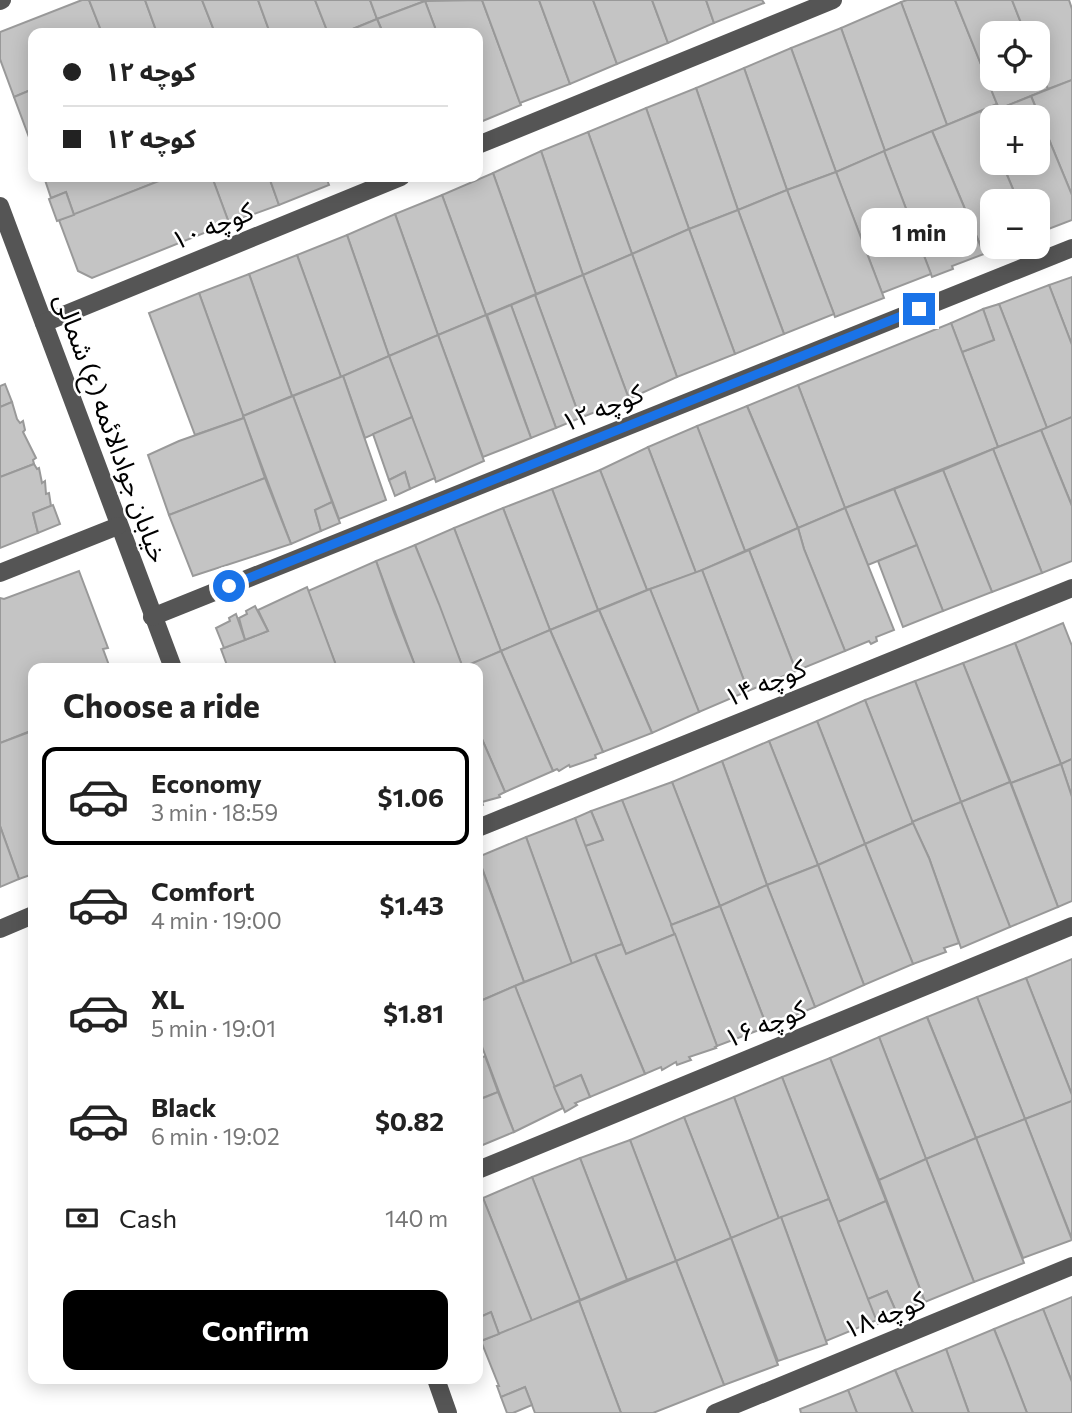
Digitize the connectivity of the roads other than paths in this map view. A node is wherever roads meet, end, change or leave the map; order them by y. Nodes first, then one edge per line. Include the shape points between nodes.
1 (833, 0) edge
2 (483, 143) edge
3 (389, 182) edge
4 (0, 206) edge
5 (4, 229) edge
6 (1072, 248) edge
7 (44, 323) junction
8 (118, 526) junction
9 (0, 573) edge
10 (1072, 588) edge
11 (152, 617) junction
12 (171, 663) edge
13 (483, 826) edge
14 (28, 917) edge
15 (1072, 926) edge
16 (0, 929) edge
17 (483, 1168) edge
18 (1072, 1266) edge
19 (438, 1384) edge
20 (448, 1413) edge
21 (715, 1413) edge

1 - 2 street
3 - 7 street, کوچه ۱۰
4 - 5 street, خیابان جوادالائمه (ع) شمالی
5 - 7 street, خیابان جوادالائمه (ع) شمالی
6 - 11 street, کوچه ۱۲
7 - 8 street, خیابان جوادالائمه (ع) شمالی
8 - 9 street
8 - 11 street, خیابان جوادالائمه (ع) شمالی
10 - 13 street, کوچه ۱۴
11 - 12 street, خیابان جوادالائمه (ع) شمالی
14 - 16 street
15 - 17 street, کوچه ۱۶
18 - 21 street, کوچه ۱۸
19 - 20 street

